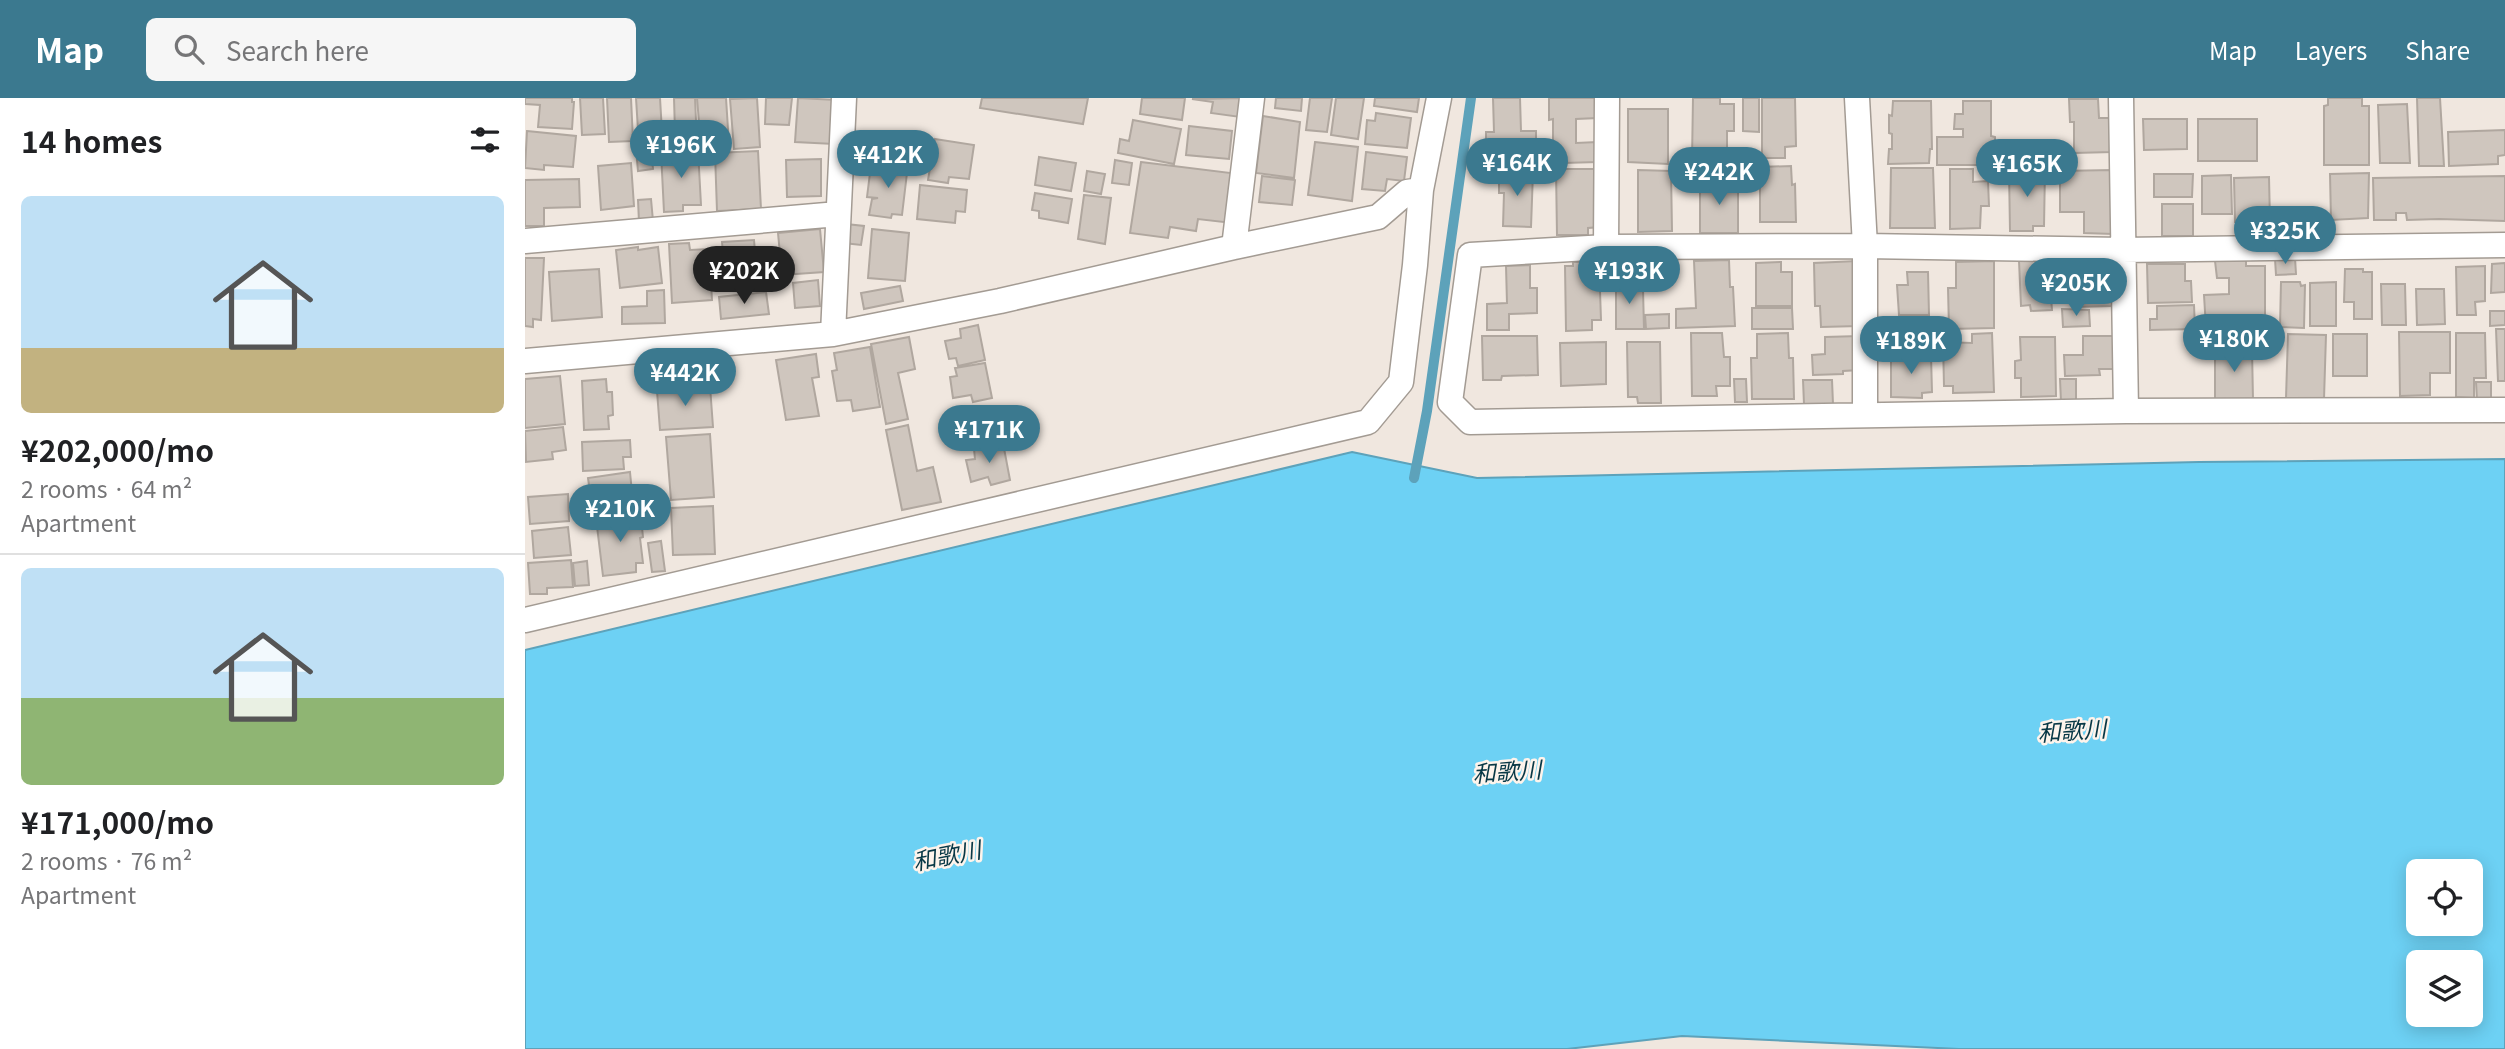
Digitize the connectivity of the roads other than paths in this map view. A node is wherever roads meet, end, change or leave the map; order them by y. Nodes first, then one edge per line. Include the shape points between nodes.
1 (843, 98) edge
2 (1252, 98) edge
3 (1439, 98) edge
4 (1607, 98) edge
5 (1857, 98) edge
6 (2121, 98) edge
7 (1421, 190) junction
8 (838, 214) junction
9 (525, 241) edge
10 (2505, 245) edge
11 (1865, 246) junction
12 (1234, 247) junction
13 (1606, 247) junction
14 (2122, 250) junction
15 (833, 334) junction
16 (525, 362) edge
17 (2505, 410) edge
18 (2126, 411) junction
19 (1865, 414) junction
20 (525, 620) edge

1 - 8 street
2 - 12 street
3 - 7 street
4 - 13 street
5 - 11 street
6 - 14 street
7 - 12 street via 1407,192 1378,217
7 - 20 street via 1401,382 1369,422
8 - 9 street
8 - 15 street
10 - 14 street
11 - 13 street
11 - 14 street
11 - 19 street
12 - 15 street
13 - 19 street via 1470,255 1450,402 1470,422
14 - 18 street
15 - 16 street
17 - 18 street
18 - 19 street

